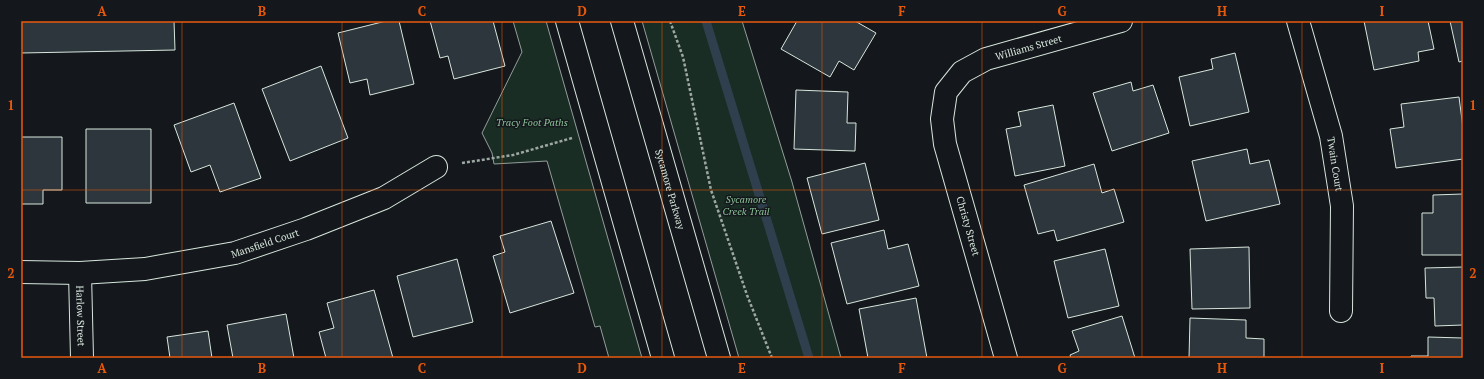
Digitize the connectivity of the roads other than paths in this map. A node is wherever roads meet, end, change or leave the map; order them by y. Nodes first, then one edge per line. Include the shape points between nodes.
1 (567, 21) edge
2 (622, 21) edge
3 (1121, 21) edge
4 (1298, 21) edge
5 (946, 92) joint
6 (436, 167) road end
7 (21, 272) edge
8 (80, 274) junction
9 (1341, 311) dead end
10 (82, 358) edge
11 (663, 358) edge
12 (719, 358) edge
13 (1006, 358) edge

1 - 11 street
2 - 12 street, Sycamore Parkway
3 - 5 street, Williams Street via 986,59 962,72
4 - 9 street, Twain Court via 1331,136 1342,206
5 - 13 street, Christy Street via 942,120 945,144
6 - 8 street, Mansfield Court via 384,198 306,229 235,253 145,269
7 - 8 street, Mansfield Court
8 - 10 street, Harlow Street

